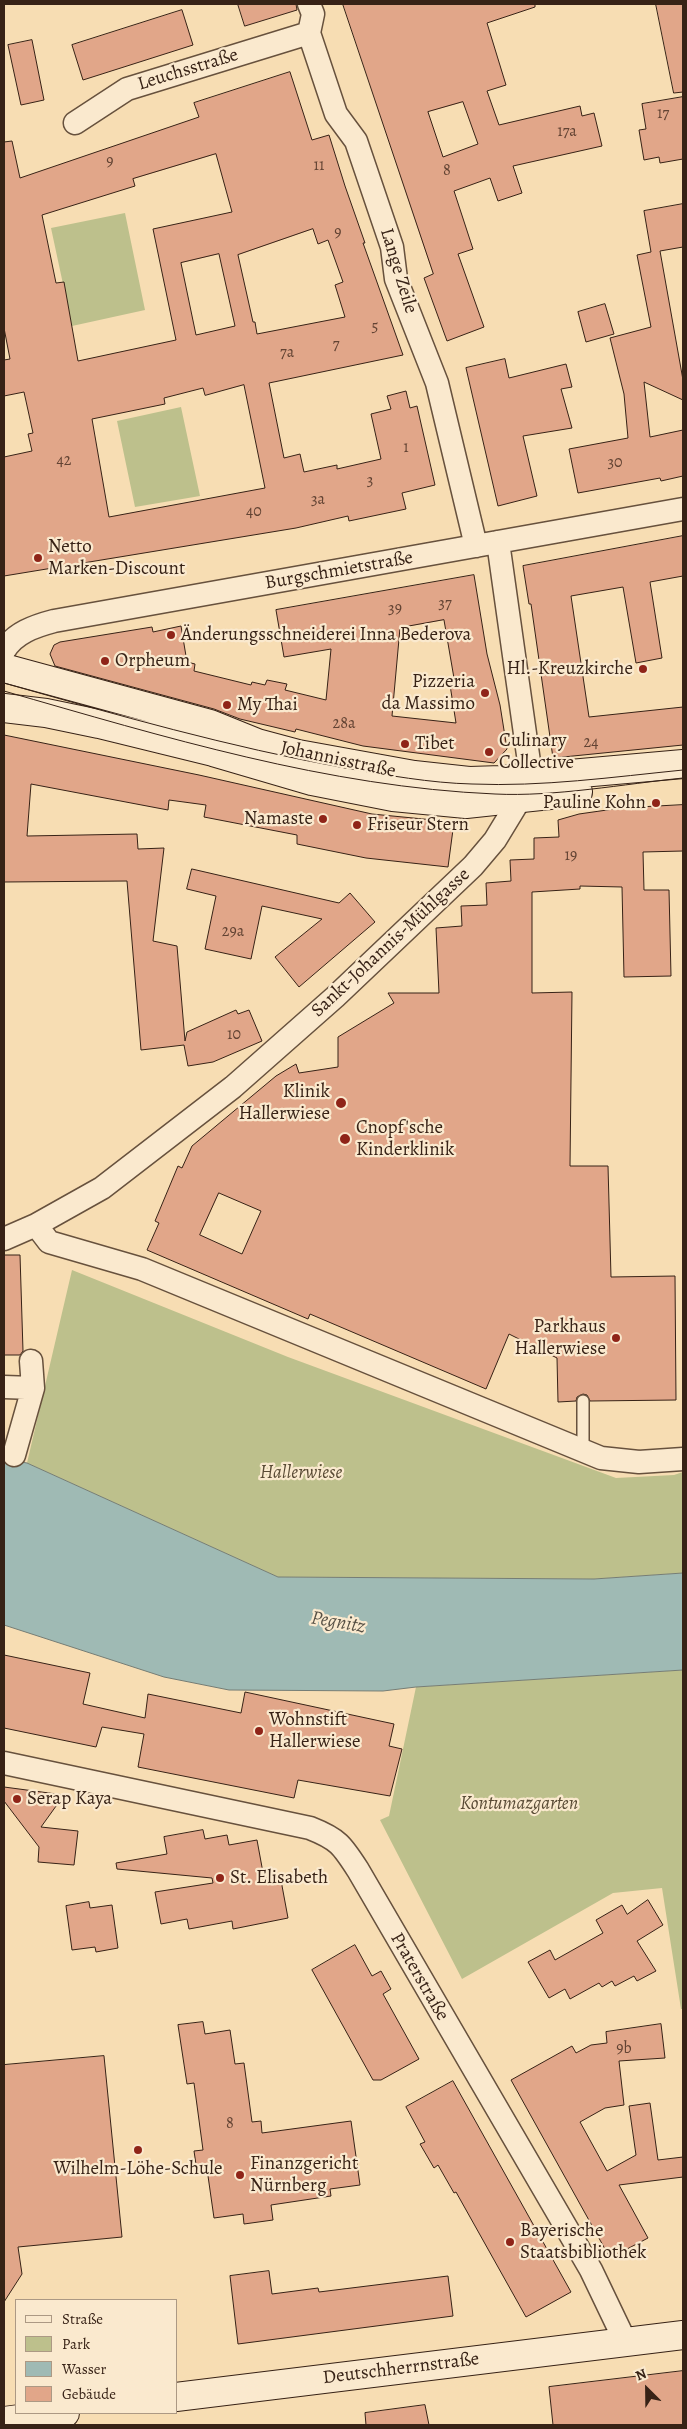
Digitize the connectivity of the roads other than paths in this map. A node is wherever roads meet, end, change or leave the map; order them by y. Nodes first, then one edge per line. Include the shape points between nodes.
1 (309, 4) edge
2 (309, 33) junction
3 (75, 123) dead end
4 (683, 509) edge
5 (498, 542) junction
6 (476, 546) junction
7 (4, 651) edge
8 (4, 668) edge
9 (4, 708) edge
10 (683, 764) edge
11 (683, 780) edge
12 (524, 788) junction
13 (36, 1225) junction
14 (4, 1239) edge
15 (30, 1361) dead end
16 (4, 1387) edge
17 (32, 1388) junction
18 (583, 1401) dead end
19 (584, 1451) junction
20 (14, 1455) dead end
21 (683, 1458) edge
22 (4, 1763) edge
23 (683, 2334) edge
24 (625, 2341) junction
25 (178, 2397) edge
26 (57, 2414) edge
27 (4, 2421) edge

1 - 2 street, Lange Zeile via 313,14
2 - 3 street, Leuchsstraße via 127,90
2 - 6 street, Lange Zeile via 336,114 356,141 392,247 396,279 438,383
4 - 5 street, Burgschmietstraße
5 - 6 street, Burgschmietstraße
5 - 12 street via 526,738
6 - 7 street, Burgschmietstraße via 54,621 22,633
8 - 12 main road, Johannisstraße via 210,724 257,743 308,756 384,771
9 - 12 main road, Johannisstraße via 99,724 365,792 448,804
10 - 12 main road, Johannisstraße
11 - 12 main road, Johannisstraße
12 - 13 street, Sankt-Johannis-Mühlgasse via 495,840 473,866 335,997 233,1087 102,1188
13 - 14 street, Sankt-Johannis-Mühlgasse
13 - 19 street via 49,1242 142,1269
15 - 17 street
16 - 17 street
17 - 20 street
18 - 19 lane
19 - 21 street via 601,1458 639,1462
22 - 24 street, Praterstraße via 310,1828 332,1837 346,1850 591,2270
23 - 24 main road
24 - 25 main road, Deutschherrnstraße
26 - 27 main road

